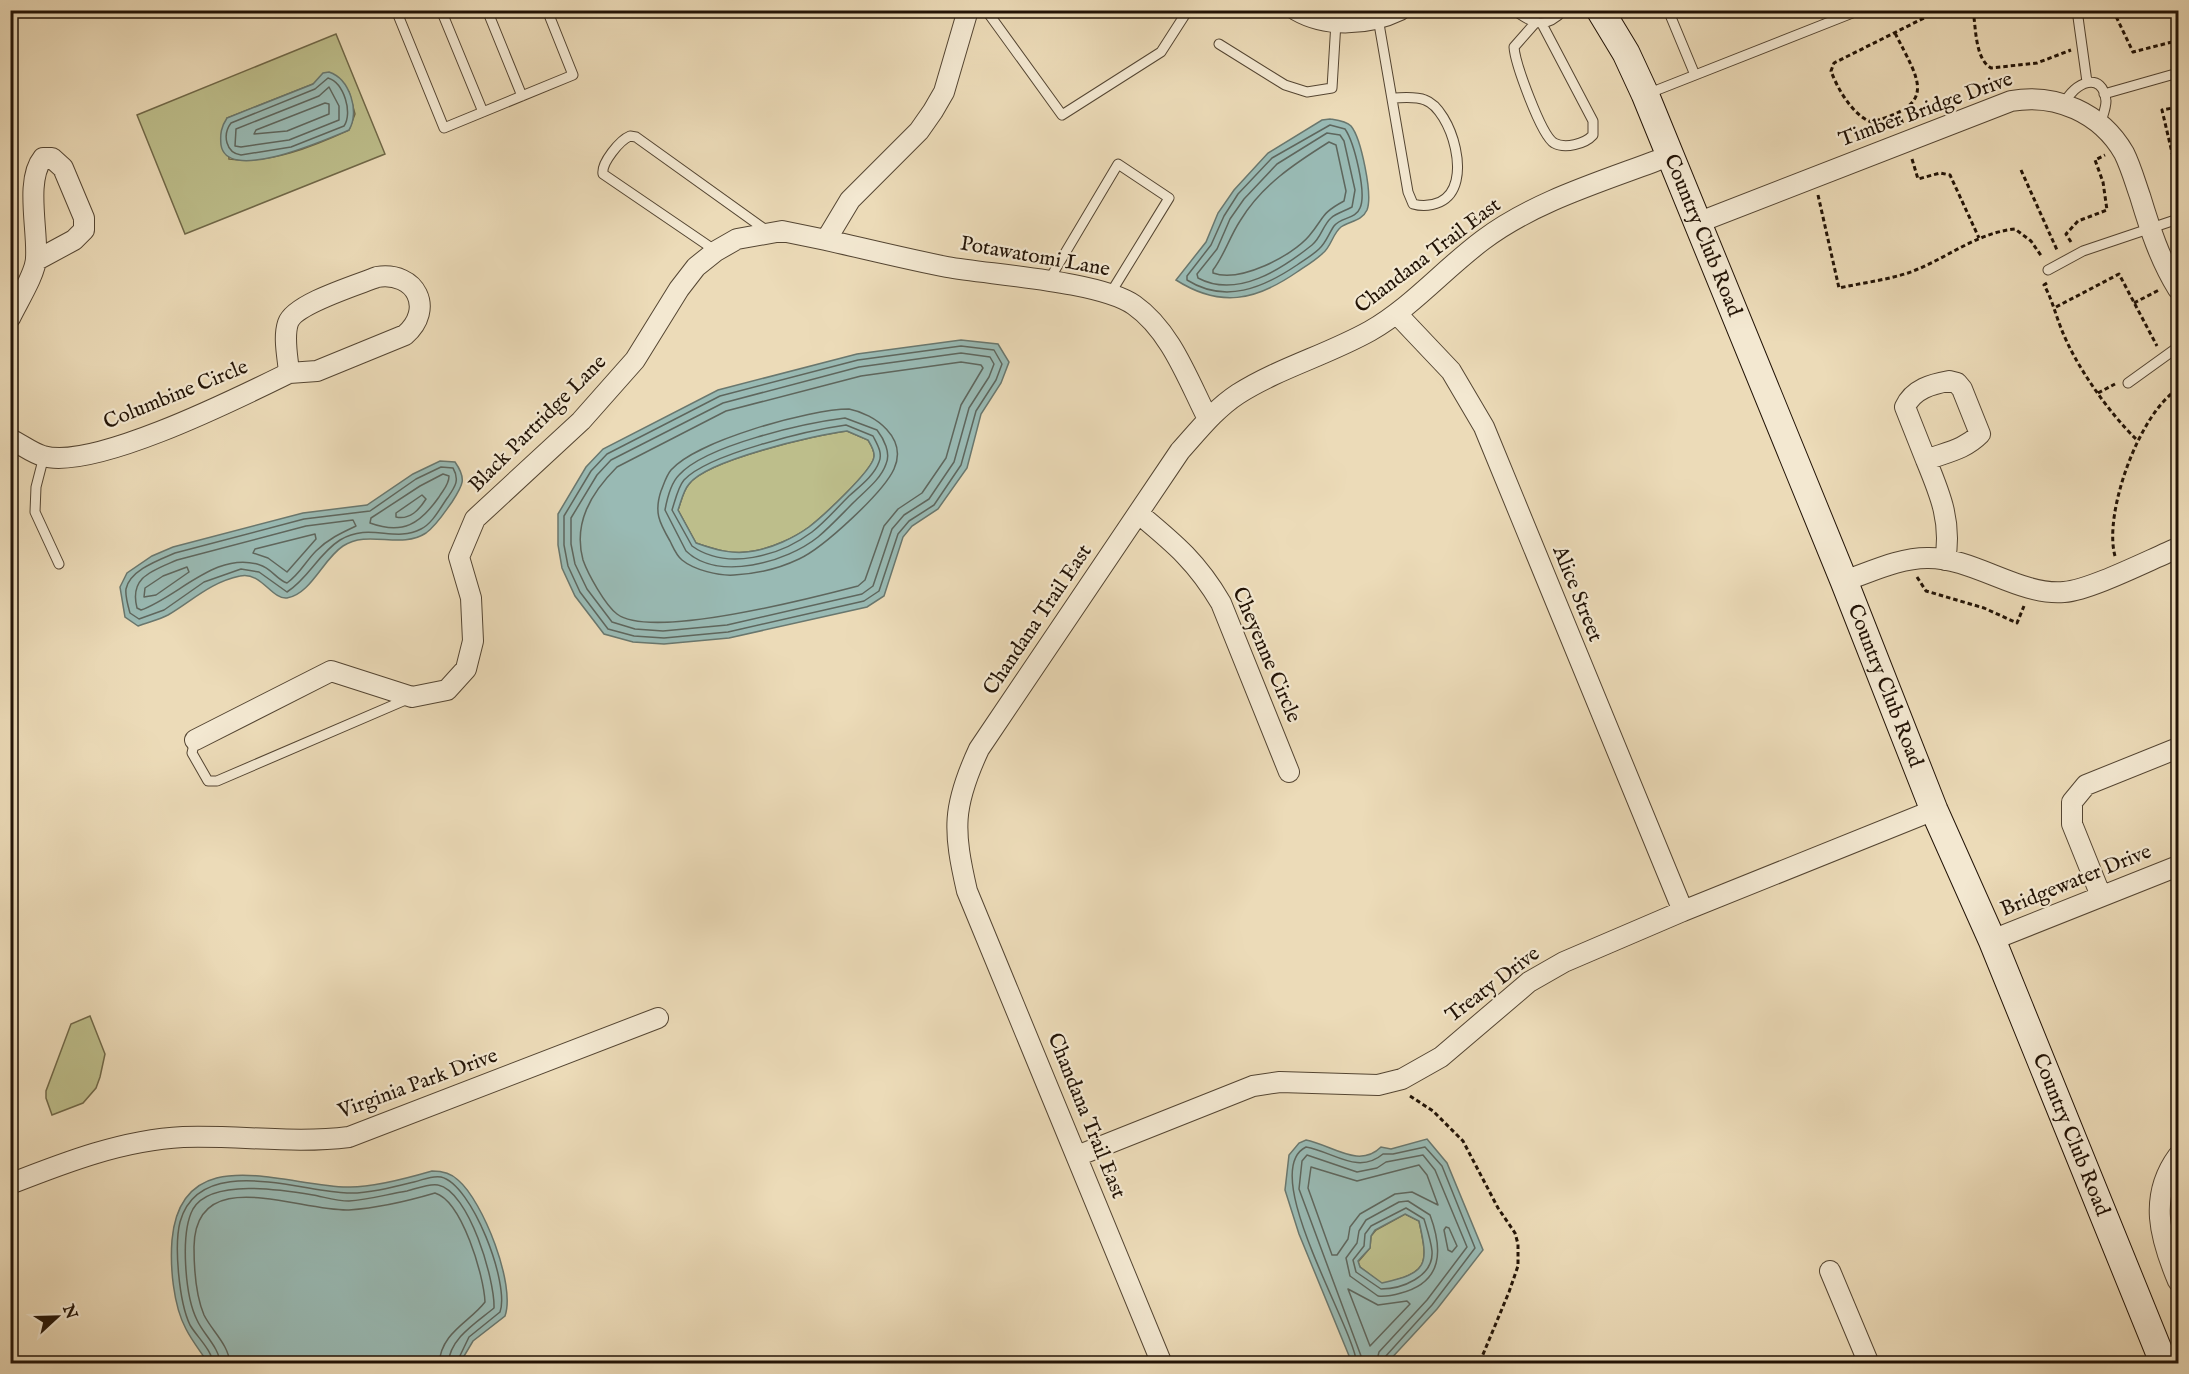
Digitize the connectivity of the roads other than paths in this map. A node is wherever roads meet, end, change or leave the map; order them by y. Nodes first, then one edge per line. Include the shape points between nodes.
1 (396, 10) edge
2 (441, 10) edge
3 (487, 10) edge
4 (547, 10) edge
5 (968, 10) edge
6 (986, 10) edge
7 (1188, 10) edge
8 (1296, 10) edge
9 (1400, 10) edge
10 (1514, 10) edge
11 (1564, 10) edge
12 (1600, 10) edge
13 (1668, 10) edge
14 (1860, 10) edge
15 (2077, 10) edge
16 (1378, 18) junction
17 (1336, 22) junction
18 (1539, 23) junction
19 (1219, 44) dead end
20 (2178, 73) edge
21 (1695, 75) junction
22 (2087, 82) junction
23 (1645, 94) junction
24 (2104, 94) junction
25 (522, 96) junction
26 (1392, 98) junction
27 (2064, 104) junction
28 (483, 112) junction
29 (2100, 125) junction
30 (1669, 156) junction
31 (2178, 219) edge
32 (1697, 223) junction
33 (2150, 229) junction
34 (770, 233) junction
35 (826, 240) junction
36 (716, 251) junction
37 (37, 260) junction
38 (2048, 270) road end
39 (1047, 282) junction
40 (2176, 285) edge
41 (1110, 294) junction
42 (1397, 314) junction
43 (10, 318) edge
44 (2178, 347) edge
45 (290, 373) junction
46 (2128, 383) road end
47 (1208, 419) junction
48 (10, 439) edge
49 (44, 456) junction
50 (1926, 460) dead end
51 (1139, 514) junction
52 (2178, 548) edge
53 (1945, 560) junction
54 (59, 564) dead end
55 (1844, 581) junction
56 (411, 698) junction
57 (195, 740) joint
58 (2178, 748) edge
59 (1289, 772) dead end
60 (1934, 810) junction
61 (2178, 866) edge
62 (2101, 896) junction
63 (1683, 911) junction
64 (1992, 940) junction
65 (658, 1018) dead end
66 (1077, 1156) junction
67 (2178, 1156) edge
68 (10, 1184) edge
69 (1830, 1271) dead end
70 (2178, 1281) edge
71 (1162, 1364) edge
72 (1869, 1364) edge
73 (2164, 1364) edge

1 - 28 lane via 444,128
2 - 28 lane
3 - 25 lane
4 - 25 lane via 573,75
5 - 35 street via 944,92 933,111 919,131 850,200
6 - 7 lane via 1062,115 1161,52
8 - 17 street
9 - 16 street
10 - 18 lane
11 - 18 lane via 1555,19
12 - 23 street, Country Club Road
13 - 21 lane
14 - 21 lane
15 - 22 lane
16 - 17 street
16 - 26 lane
17 - 19 lane via 1332,88 1307,92 1285,85
18 - 18 lane via 1514,47 1530,96 1553,142 1587,142 1593,135 1593,121
20 - 24 lane
21 - 23 lane
22 - 24 lane via 2097,85
22 - 27 lane via 2076,86
23 - 30 street, Country Club Road
24 - 29 lane via 2106,104
25 - 28 lane
26 - 26 lane via 1413,204 1433,206 1450,198 1458,181 1457,154 1437,107 1424,99
27 - 29 street, Timber Bridge Drive via 2082,111
27 - 32 street, Timber Bridge Drive via 2042,98 2011,101
29 - 33 street, Timber Bridge Drive via 2120,147
30 - 32 street, Country Club Road
30 - 42 street, Chandana Trail East via 1514,220 1483,240
31 - 33 lane
32 - 55 street, Country Club Road
33 - 38 lane via 2077,254
33 - 40 street, Timber Bridge Drive
34 - 35 street, Black Partridge Lane via 782,231
34 - 36 street, Black Partridge Lane via 738,239
34 - 36 lane via 636,137 624,139 603,166 603,174
35 - 39 street, Potawatomi Lane via 946,267
36 - 56 street, Black Partridge Lane via 696,267 635,360 580,422 474,519 459,557 471,598 473,641 466,669 447,690
37 - 37 street via 74,240 84,230 84,218 63,168 52,158 44,158 36,167
37 - 43 street
39 - 41 street, Potawatomi Lane
39 - 41 lane via 1118,164 1169,198
41 - 47 street, Potawatomi Lane via 1134,305 1153,322 1169,344
42 - 47 street, Chandana Trail East via 1340,346 1264,379
42 - 63 street, Alice Street via 1451,371 1484,427
44 - 46 lane
45 - 45 street, Columbine Circle via 288,321 297,310 377,277 403,278 411,285 420,309 417,324 405,335 317,371
45 - 49 street, Columbine Circle via 125,445 84,456
47 - 51 street, Chandana Trail East via 1180,451
48 - 49 street, Columbine Circle
49 - 54 lane via 35,512
50 - 53 street via 1947,515
51 - 59 street, Cheyenne Circle via 1188,555 1221,603
51 - 66 street, Chandana Trail East via 979,749 957,807 956,832 967,891
52 - 53 street via 2065,592 2032,587
53 - 55 street via 1905,561
55 - 60 street, Country Club Road
56 - 57 street via 332,671
56 - 57 lane via 218,781 208,781 203,776 192,753
58 - 62 street via 2086,785 2072,802 2072,824
60 - 63 street, Treaty Drive
60 - 64 street, Country Club Road
61 - 62 street, Bridgewater Drive
62 - 64 street, Bridgewater Drive
63 - 66 street, Treaty Drive via 1564,962 1530,982 1441,1057 1401,1079 1378,1085 1280,1082 1253,1086
64 - 73 street, Country Club Road
65 - 68 street, Virginia Park Drive via 350,1137 312,1141 181,1137 138,1142
66 - 71 street, Chandana Trail East
67 - 70 street via 2166,1176 2158,1213 2165,1250
69 - 72 street

